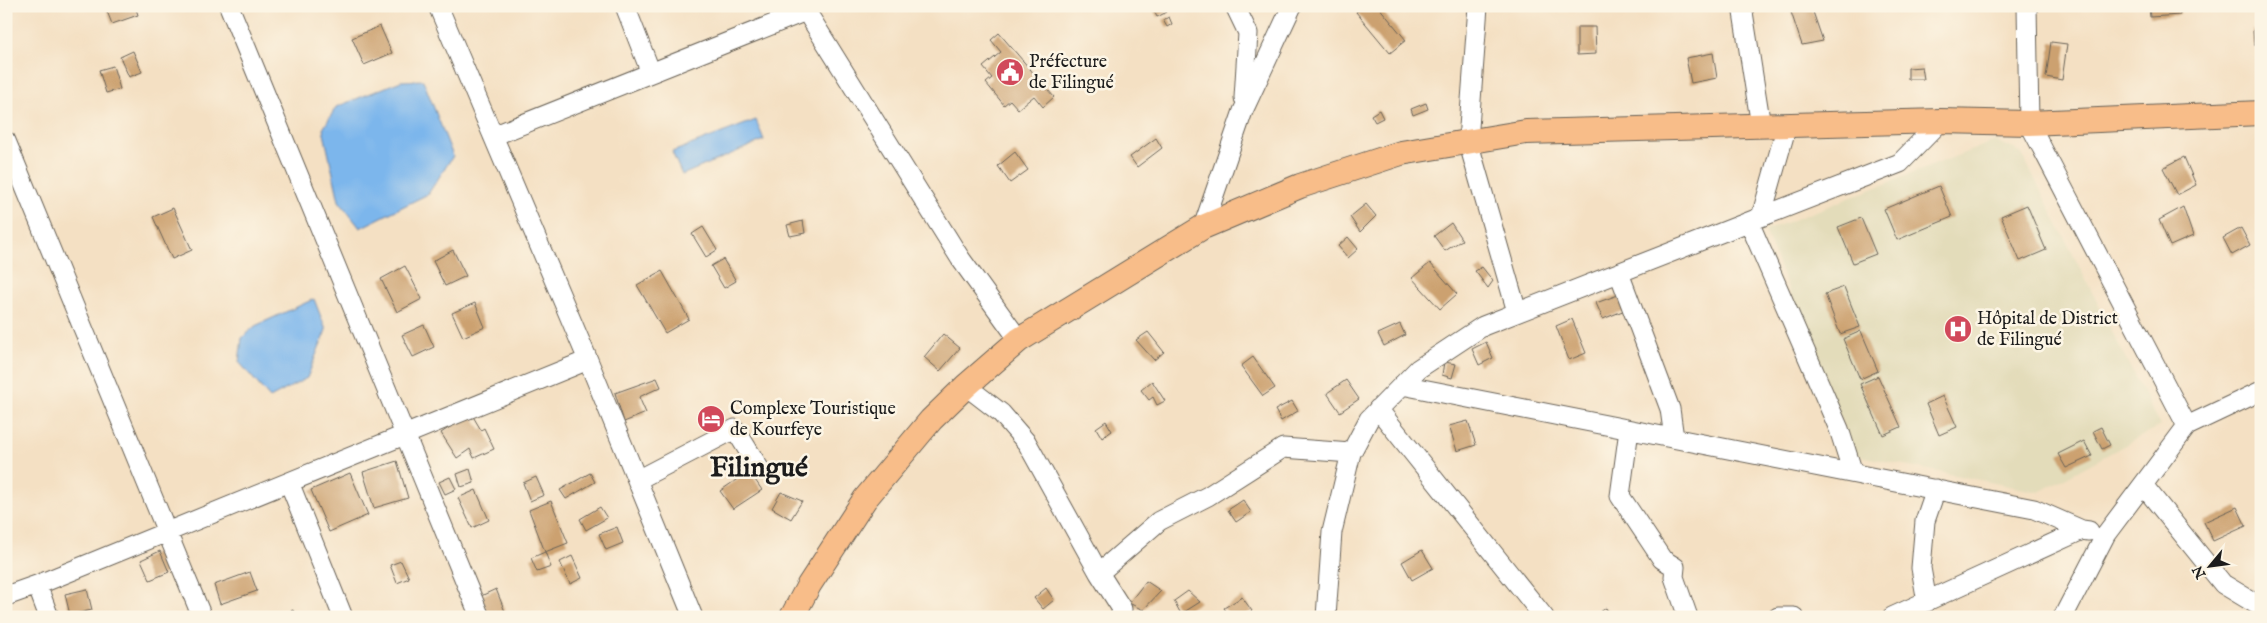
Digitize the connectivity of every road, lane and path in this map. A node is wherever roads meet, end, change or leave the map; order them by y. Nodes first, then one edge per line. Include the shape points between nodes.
1 (229, 6) edge
2 (438, 6) edge
3 (625, 6) edge
4 (1235, 6) edge
5 (1292, 6) edge
6 (1478, 6) edge
7 (1742, 6) edge
8 (2028, 6) edge
9 (804, 9) edge
10 (651, 73) junction
11 (1243, 112) junction
12 (2261, 113) edge
13 (1941, 121) junction
14 (2029, 123) junction
15 (1788, 124) junction
16 (1761, 126) junction
17 (493, 136) junction
18 (6, 141) edge
19 (1468, 141) junction
20 (1755, 220) junction
21 (1202, 227) junction
22 (1619, 272) junction
23 (1518, 312) junction
24 (1019, 340) junction
25 (588, 360) junction
26 (1402, 385) junction
27 (966, 386) junction
28 (2261, 391) edge
29 (1378, 409) junction
30 (2187, 426) junction
31 (1629, 430) junction
32 (406, 435) junction
33 (1674, 438) junction
34 (1351, 453) junction
35 (759, 468) dead end
36 (1853, 473) junction
37 (637, 480) junction
38 (289, 482) junction
39 (2143, 485) junction
40 (1936, 489) junction
41 (2082, 530) junction
42 (167, 532) junction
43 (2106, 534) junction
44 (1100, 573) junction
45 (37, 585) junction
46 (6, 596) edge
47 (1927, 602) junction
48 (2261, 606) edge
49 (49, 617) edge
50 (202, 617) edge
51 (343, 617) edge
52 (480, 617) edge
53 (693, 617) edge
54 (792, 617) edge
55 (1120, 617) edge
56 (1326, 617) edge
57 (1544, 617) edge
58 (1688, 617) edge
59 (1778, 617) edge
60 (1794, 617) edge
61 (1892, 617) edge
62 (2063, 617) edge

1 - 32 street
2 - 17 street
3 - 10 street
4 - 11 street via 1248,33
5 - 11 street
6 - 19 street
7 - 16 street
8 - 14 street
9 - 10 street
9 - 24 street via 960,258
10 - 17 street
11 - 21 street
12 - 14 main road
13 - 14 main road
13 - 15 main road
13 - 20 street via 1900,163
14 - 30 street
15 - 16 main road
15 - 20 street
16 - 19 main road via 1526,132
17 - 25 street
18 - 42 street
19 - 21 main road via 1401,152 1300,186
19 - 23 street
20 - 22 street
20 - 36 street via 1839,429
21 - 24 main road
22 - 23 street
22 - 33 street via 1670,409
23 - 26 street via 1484,326 1418,369
24 - 27 main road
25 - 32 street
25 - 37 street
26 - 29 street
26 - 31 street
27 - 44 street via 1001,413 1027,443
27 - 54 main road via 931,420 865,499
28 - 30 street
29 - 34 street
29 - 57 street
30 - 39 street
31 - 33 street
31 - 58 street via 1620,496 1662,559 1675,567 1674,577
32 - 38 street
32 - 52 street
33 - 36 street
34 - 44 street via 1283,448 1208,496 1158,521
34 - 56 street via 1332,532
35 - 37 street via 735,429
36 - 40 street
37 - 53 street
38 - 42 street
38 - 51 street
39 - 43 street
39 - 48 street via 2223,584
40 - 41 street via 2034,508
40 - 47 street via 1925,521 1921,568
41 - 43 street
41 - 47 street
42 - 45 street
42 - 50 street
43 - 62 street
44 - 55 street via 1122,609
45 - 46 street
45 - 49 street
47 - 61 street
59 - 60 street

